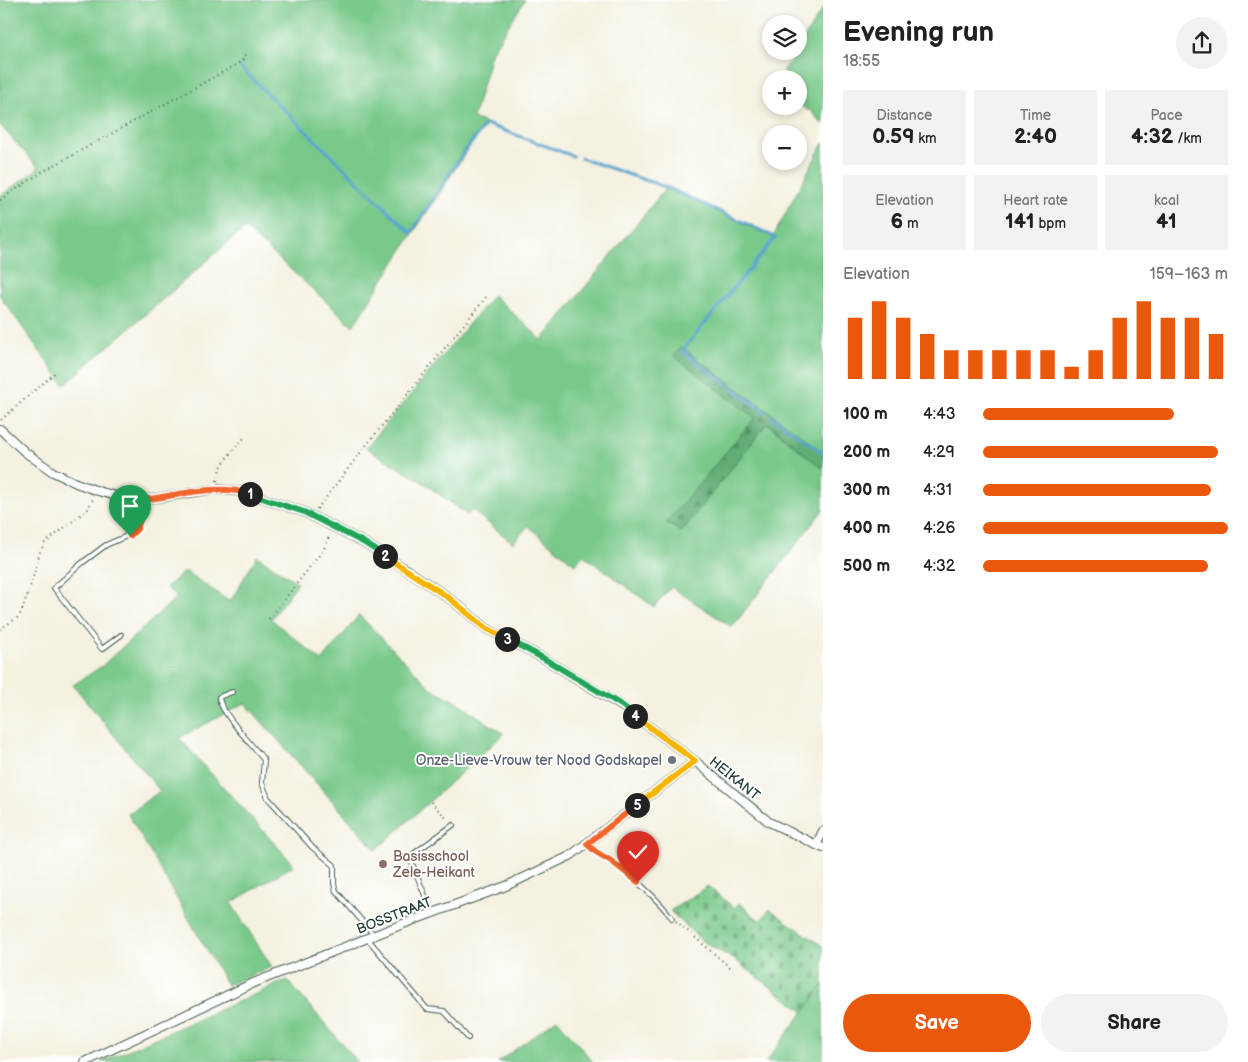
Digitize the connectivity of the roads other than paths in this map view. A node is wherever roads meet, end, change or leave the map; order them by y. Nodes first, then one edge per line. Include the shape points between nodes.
1 (0, 429) edge
2 (144, 499) junction
3 (121, 636) dead end
4 (232, 692) dead end
5 (695, 761) junction
6 (453, 825) road end
7 (823, 831) edge
8 (587, 844) junction
9 (820, 846) edge
10 (432, 913) junction
11 (672, 918) road end
12 (371, 937) junction
13 (468, 1038) dead end
14 (85, 1062) edge

1 - 2 street, HEIKANT via 53,472 98,491 123,498
2 - 3 lane via 137,529 130,536 106,545 54,588 102,649
2 - 5 street, HEIKANT via 216,489 235,491 304,512 363,542 449,598 486,628 623,706
4 - 12 lane via 218,700 264,760 262,783 268,798 312,847 334,865 336,891
5 - 8 street, BOSSTRAAT
5 - 9 street, HEIKANT via 769,822
6 - 10 lane via 410,858
7 - 9 street
8 - 10 street, BOSSTRAAT via 570,856 506,886
8 - 11 lane via 638,882
10 - 12 street, BOSSTRAAT
12 - 13 lane via 427,1009 444,1011
12 - 14 street, BOSSTRAAT via 252,984

